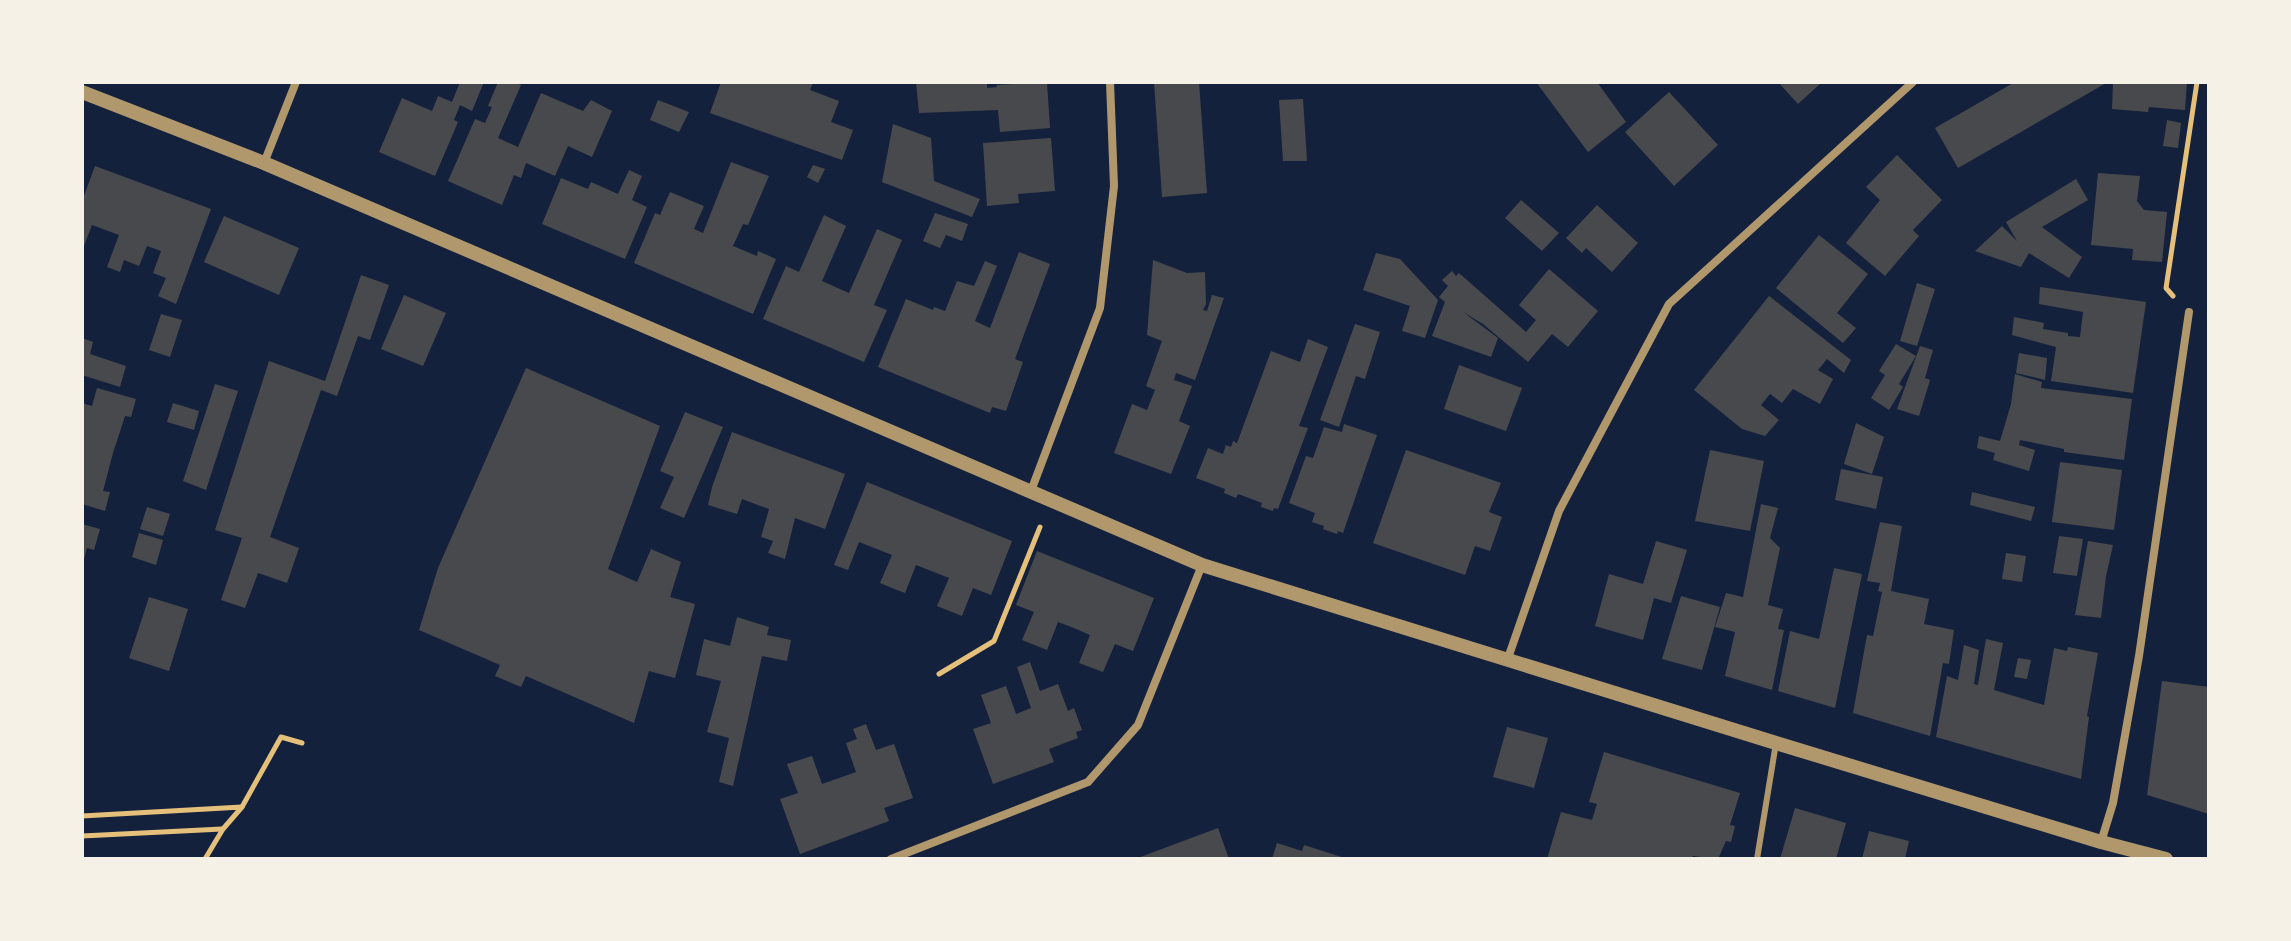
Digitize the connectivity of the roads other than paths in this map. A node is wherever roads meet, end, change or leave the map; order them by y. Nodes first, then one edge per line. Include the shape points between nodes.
1 (296, 82) edge
2 (1110, 82) edge
3 (1913, 82) edge
4 (82, 92) edge
5 (264, 163) junction
6 (2189, 312) road end
7 (1031, 491) junction
8 (1202, 565) junction
9 (1507, 661) junction
10 (1776, 743) junction
11 (2101, 842) junction
12 (891, 859) edge
13 (1757, 859) edge
14 (2166, 859) edge

1 - 5 street
2 - 7 street via 1114,186 1100,308
3 - 9 street via 1669,304 1559,511
4 - 5 street
5 - 7 street
6 - 11 street via 2139,656
7 - 8 street
8 - 9 street
8 - 12 street via 1138,725 1088,782
9 - 10 street
10 - 11 street
10 - 13 lane
11 - 14 street

